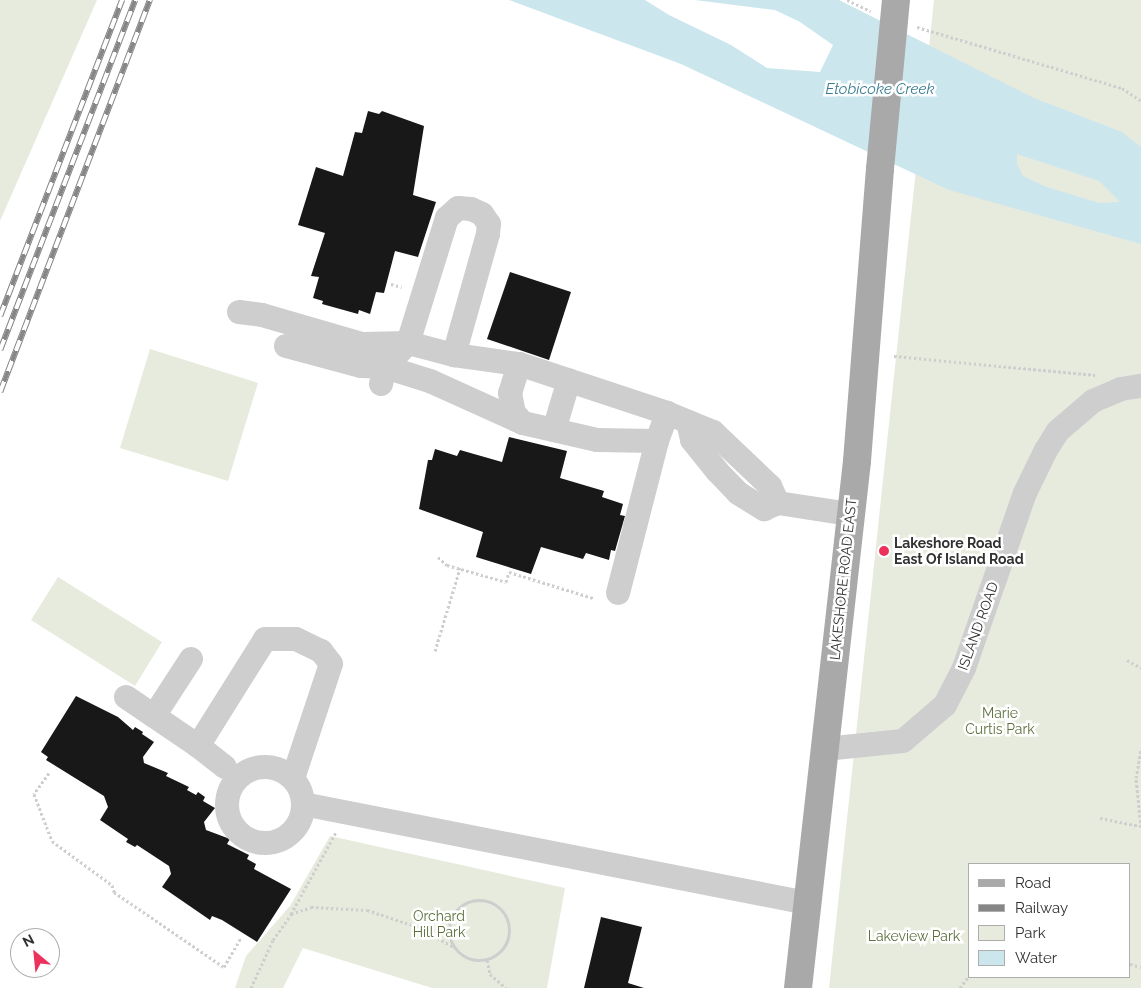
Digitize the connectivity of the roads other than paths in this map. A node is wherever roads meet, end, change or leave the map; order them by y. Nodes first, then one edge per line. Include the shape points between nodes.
1 (896, 0) edge
2 (240, 312) dead end
3 (408, 343) junction
4 (286, 346) dead end
5 (454, 355) junction
6 (519, 364) junction
7 (383, 376) junction
8 (569, 380) junction
9 (1131, 387) edge
10 (678, 417) junction
11 (522, 423) junction
12 (554, 430) junction
13 (657, 440) junction
14 (850, 514) junction
15 (618, 593) dead end
16 (191, 659) dead end
17 (126, 697) dead end
18 (154, 716) junction
19 (198, 746) junction
20 (825, 749) junction
21 (225, 767) dead end
22 (293, 778) junction
23 (304, 804) junction
24 (807, 903) junction
25 (798, 988) edge

1 - 14 main road, LAKESHORE ROAD EAST, bridge
2 - 3 street via 262,315 362,344
3 - 5 street
3 - 5 street via 440,232 447,218 458,208 471,209 482,214 489,224
3 - 7 street
4 - 7 street via 361,366
5 - 6 street
6 - 8 street
6 - 11 street via 510,393 514,413
7 - 11 street via 430,381
8 - 10 street
8 - 12 street
9 - 20 street, ISLAND ROAD via 1093,401 1075,413 1046,450 1025,493 964,668 945,705 903,741
10 - 13 street
10 - 14 street via 692,440 738,493 764,509 778,503
11 - 12 street
12 - 13 street via 597,440
13 - 15 street
14 - 20 main road, LAKESHORE ROAD EAST
16 - 18 street
17 - 18 street
18 - 19 street
19 - 21 street
19 - 22 street via 266,639 282,637 308,642 331,664
20 - 24 main road, LAKESHORE ROAD EAST
22 - 23 street
22 - 23 street via 282,770 254,768 232,785 228,812 243,836 269,842 294,830
23 - 24 street
24 - 25 main road, LAKESHORE ROAD EAST

